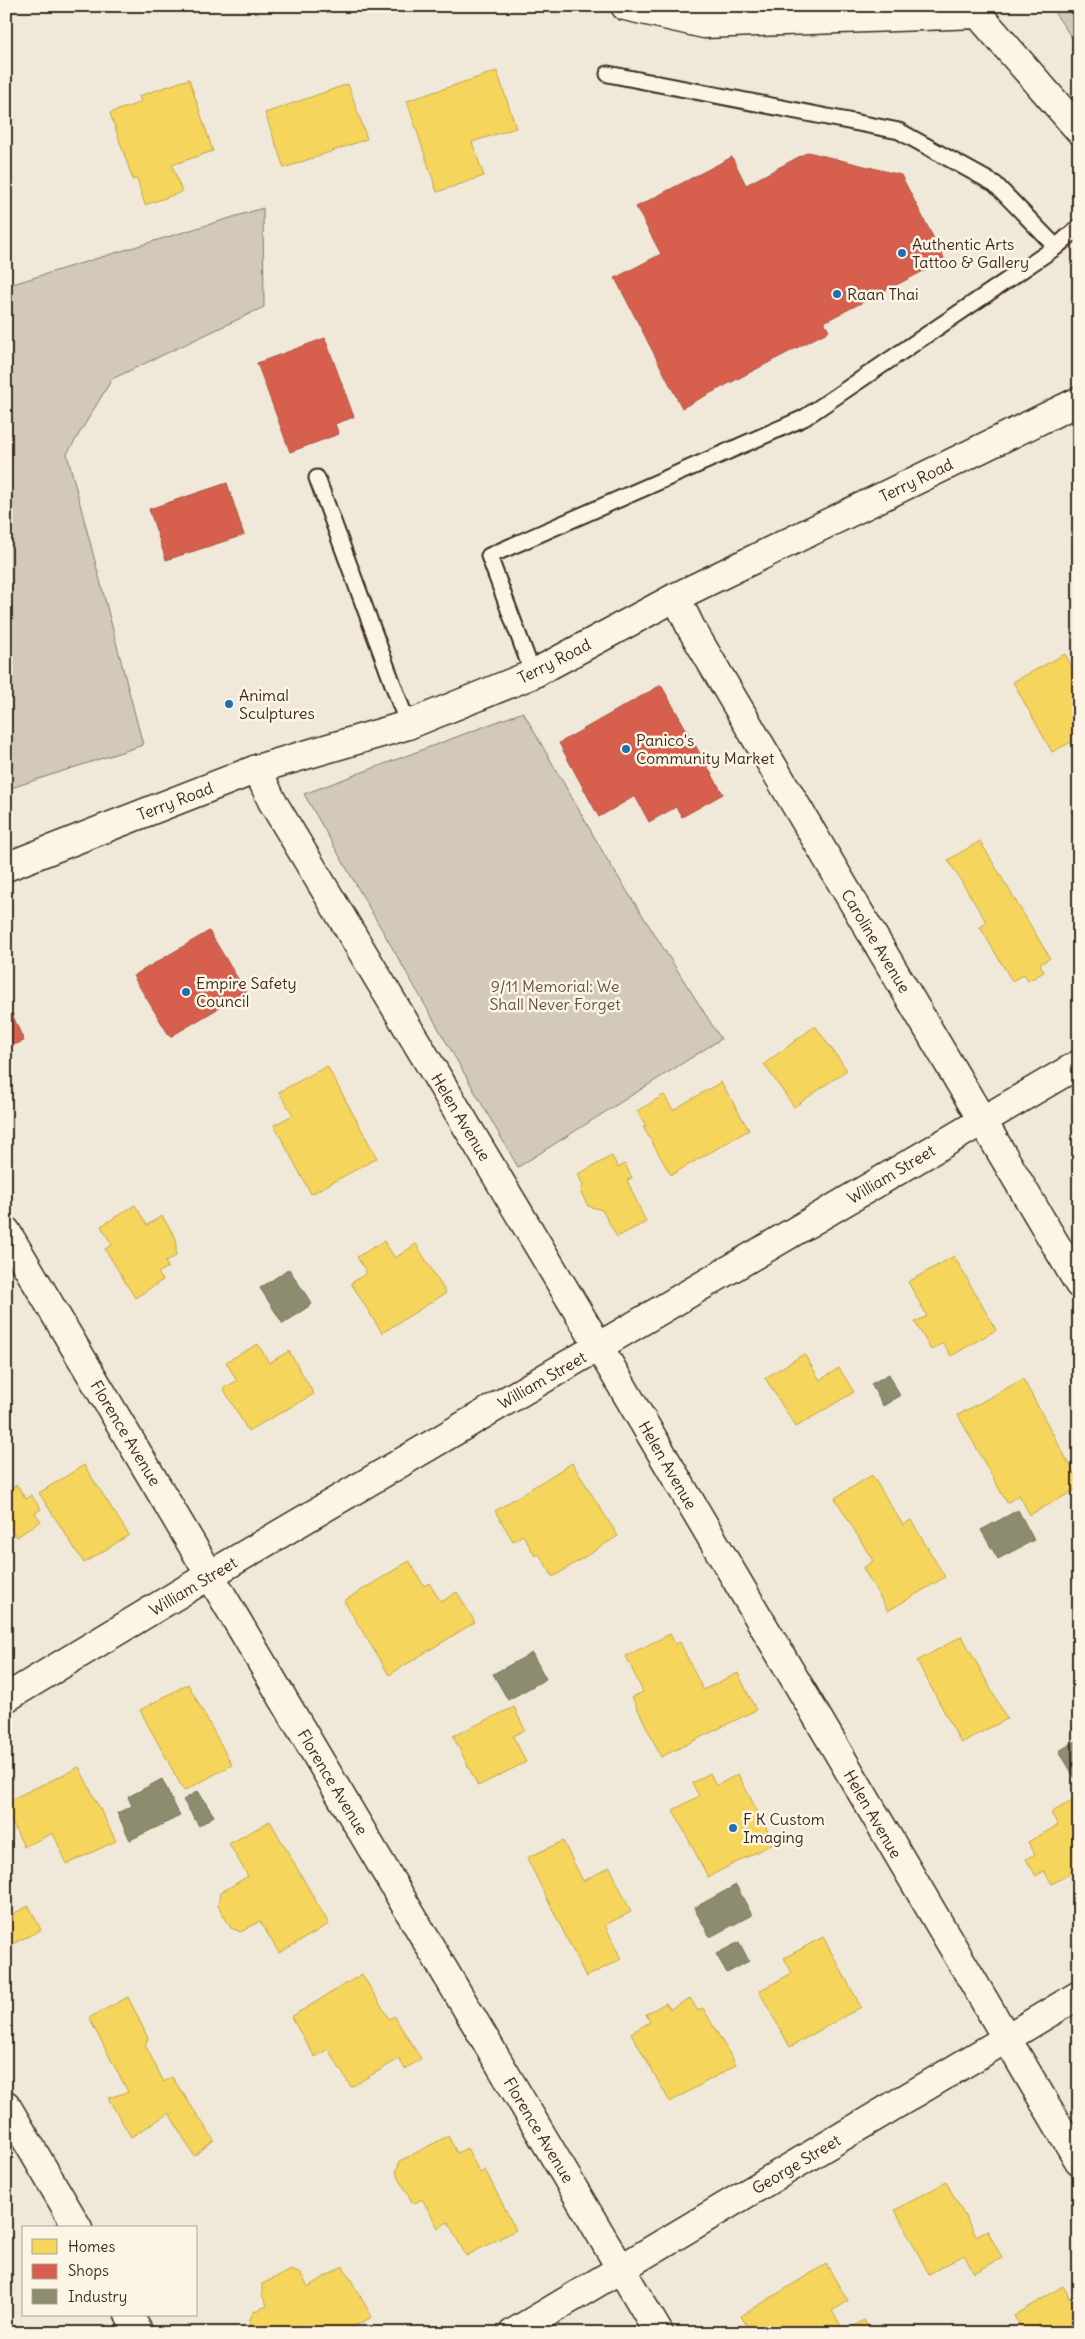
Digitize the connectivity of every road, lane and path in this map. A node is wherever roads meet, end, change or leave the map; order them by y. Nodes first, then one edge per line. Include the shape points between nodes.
1 (625, 6) edge
2 (974, 10) edge
3 (608, 74) dead end
4 (1079, 130) edge
5 (1079, 227) edge
6 (1056, 247) junction
7 (1078, 402) edge
8 (317, 478) dead end
9 (676, 597) junction
10 (533, 674) junction
11 (408, 725) junction
12 (257, 769) junction
13 (6, 867) edge
14 (1079, 1064) edge
15 (982, 1120) junction
16 (6, 1231) edge
17 (1079, 1284) edge
18 (599, 1347) junction
19 (210, 1575) junction
20 (6, 1698) edge
21 (1079, 1996) edge
22 (1005, 2039) junction
23 (6, 2105) edge
24 (1079, 2161) edge
25 (77, 2226) edge
26 (621, 2268) junction
27 (129, 2316) edge
28 (139, 2333) edge
29 (513, 2333) edge
30 (659, 2333) edge

1 - 2 street via 704,24
2 - 4 street
3 - 6 lane via 899,131 995,184
5 - 6 lane
6 - 10 lane via 804,418 489,556
7 - 9 street, Terry Road
8 - 11 lane
9 - 10 street, Terry Road
9 - 15 street, Caroline Avenue
10 - 11 street, Terry Road
11 - 12 street, Terry Road
12 - 13 street, Terry Road
12 - 18 street, Helen Avenue via 277,810
14 - 15 street, William Street
15 - 17 street, Caroline Avenue
15 - 18 street, William Street
16 - 19 street, Florence Avenue
18 - 19 street, William Street
18 - 22 street, Helen Avenue
19 - 20 street, William Street
19 - 26 street, Florence Avenue
21 - 22 street, George Street
22 - 24 street, Helen Avenue
22 - 26 street, George Street
23 - 25 street
26 - 29 street, George Street
26 - 30 street, Florence Avenue
27 - 28 street

